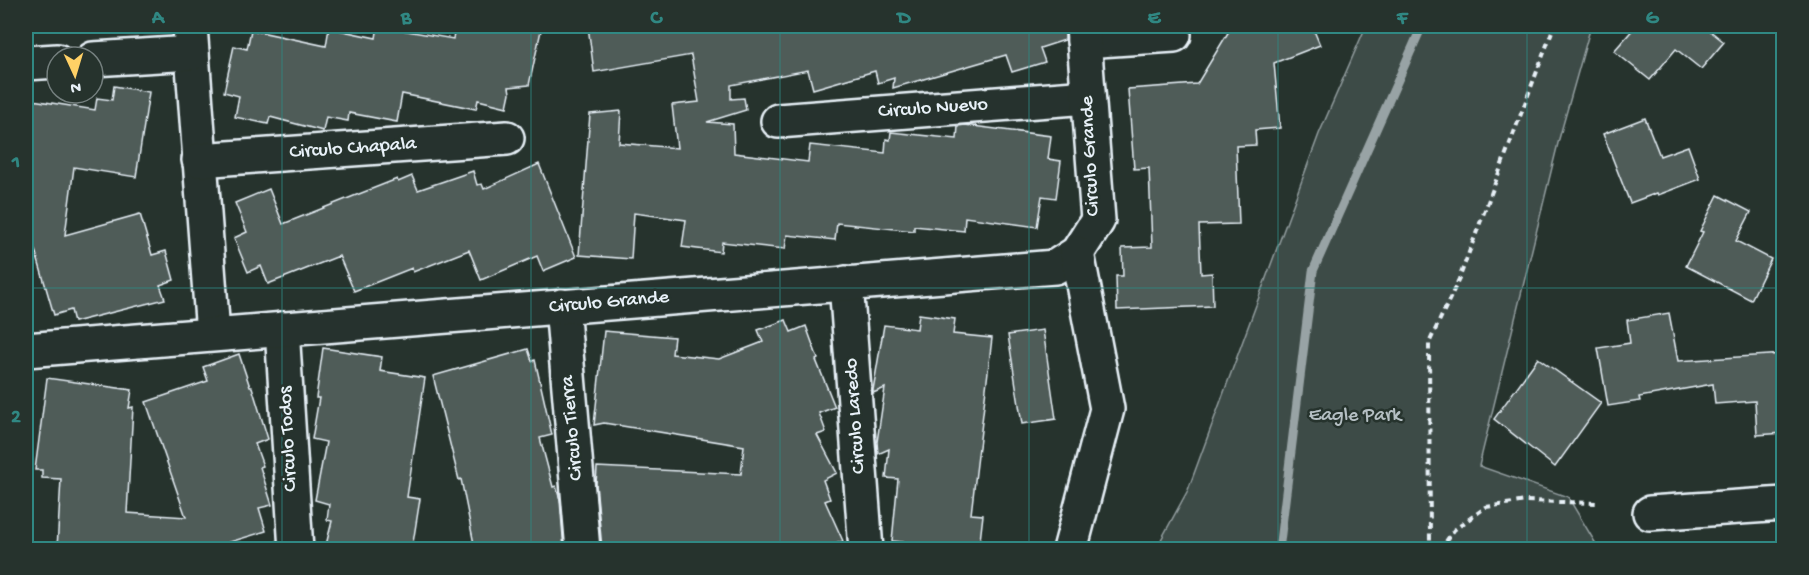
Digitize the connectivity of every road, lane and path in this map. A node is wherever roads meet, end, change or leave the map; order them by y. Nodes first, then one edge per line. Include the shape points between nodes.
1 (1554, 26) edge
2 (1084, 33) edge
3 (1174, 35) dead end
4 (191, 39) edge
5 (105, 57) edge
6 (45, 62) edge
7 (26, 63) edge
8 (1088, 98) junction
9 (778, 121) dead end
10 (507, 138) dead end
11 (200, 160) junction
12 (1077, 253) junction
13 (846, 284) junction
14 (562, 306) junction
15 (282, 329) junction
16 (213, 334) junction
17 (26, 350) edge
18 (1597, 503) dead end
19 (1784, 504) edge
20 (1650, 513) dead end
21 (296, 549) edge
22 (583, 549) edge
23 (866, 549) edge
24 (1070, 549) edge
25 (1430, 549) edge
26 (1440, 549) edge

1 - 25 path via 1459,279 1430,343
2 - 3 street
2 - 8 street, Circulo Grande
4 - 5 street
4 - 11 street
6 - 7 street
8 - 9 street, Circulo Nuevo
8 - 12 street, Circulo Grande via 1098,220
10 - 11 street, Circulo Chapala
11 - 16 street
12 - 13 street, Circulo Grande via 1055,267
12 - 24 street via 1107,408
13 - 14 street, Circulo Grande
13 - 23 street, Circulo Laredo
14 - 15 street, Circulo Grande
14 - 22 street, Circulo Tierra
15 - 16 street, Circulo Grande
15 - 21 street, Circulo Todos
16 - 17 street, Circulo Grande
18 - 26 path via 1526,501 1486,507 1454,530
19 - 20 street

